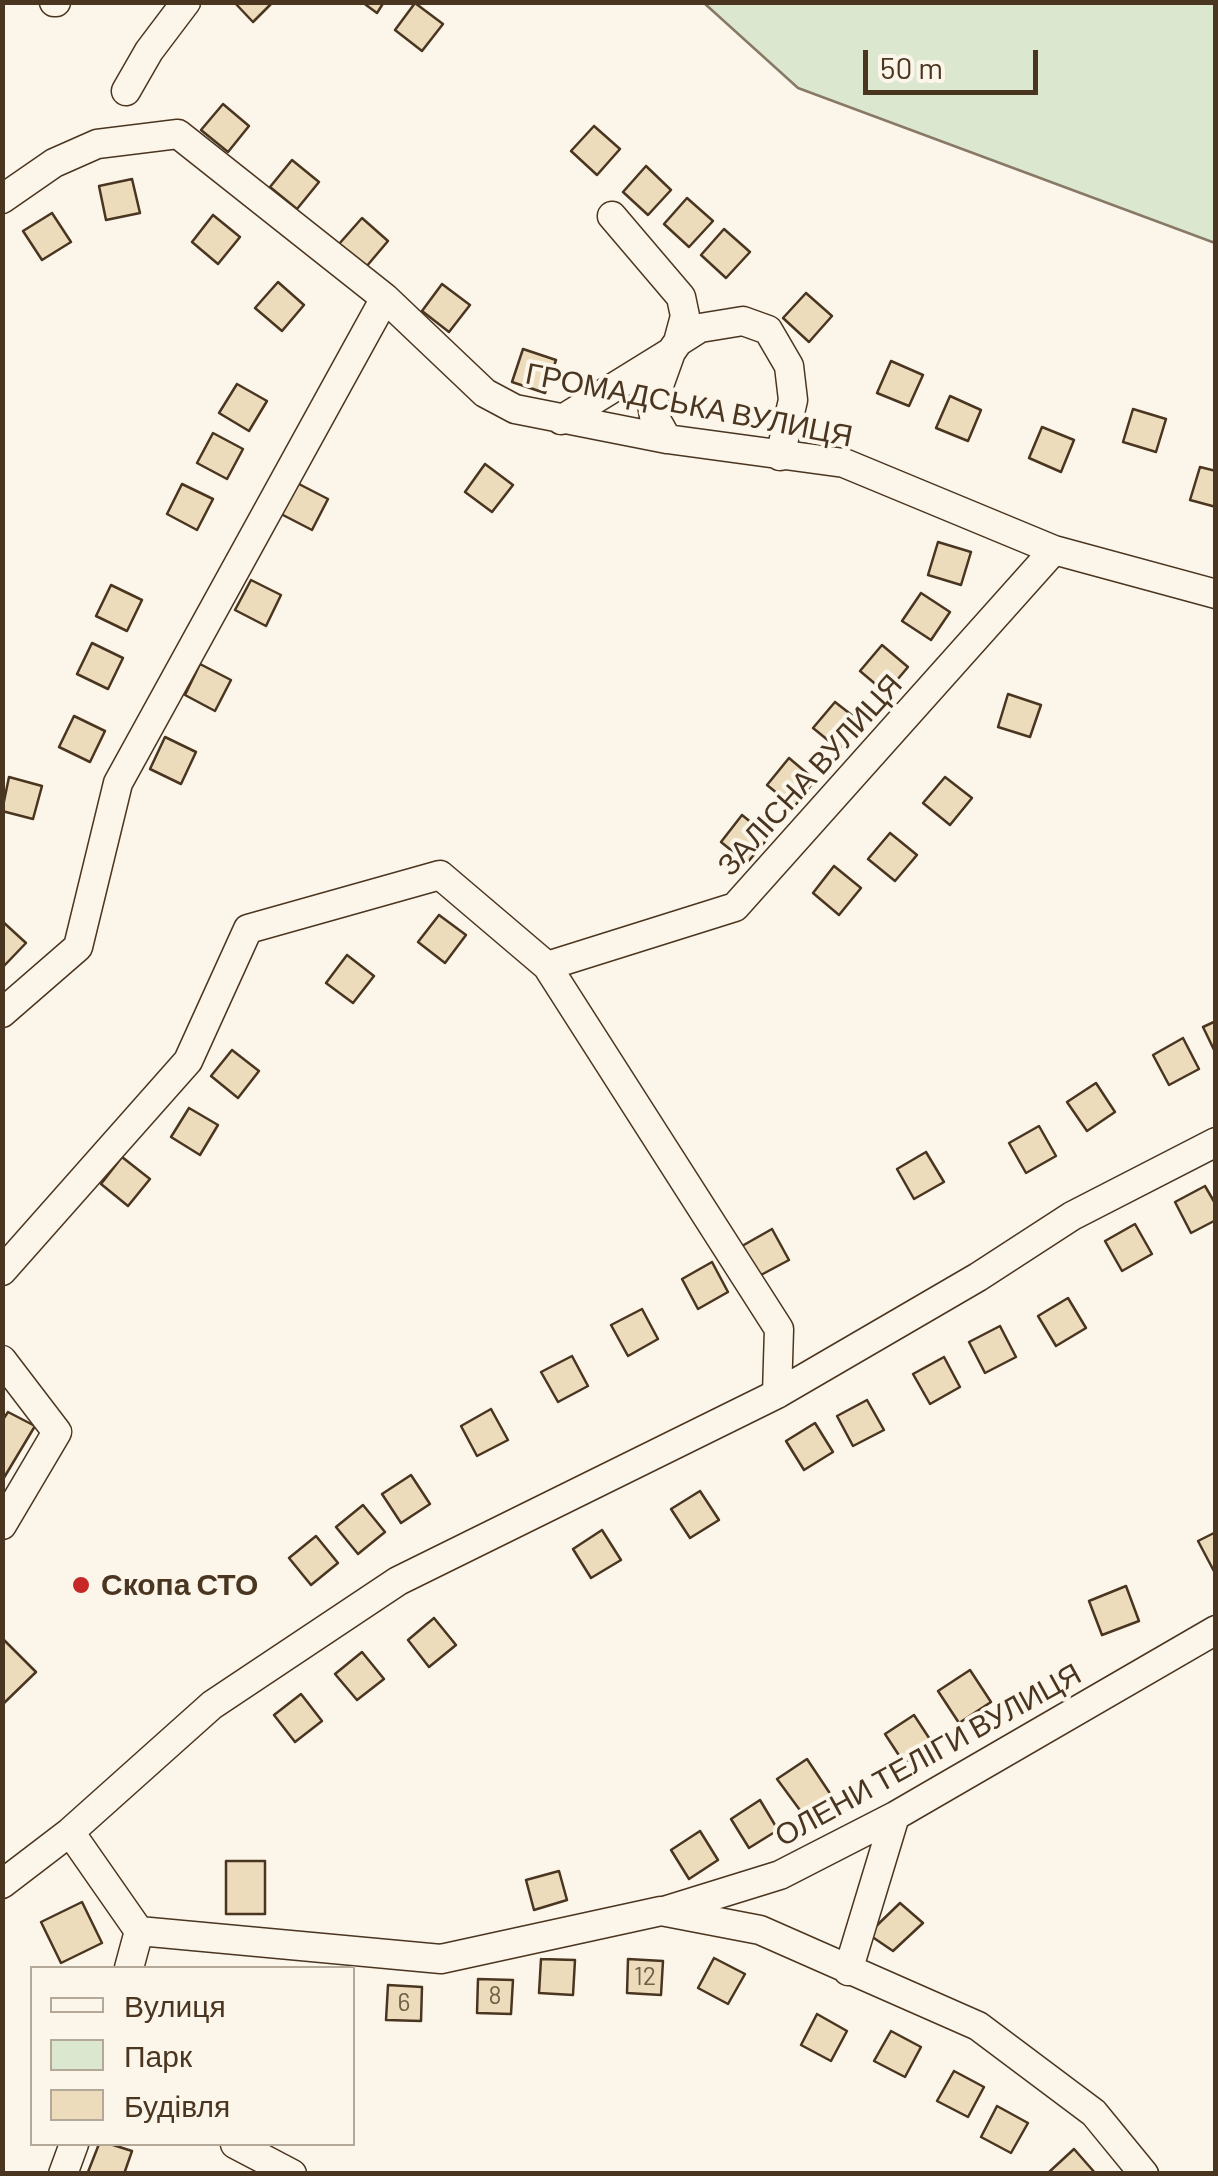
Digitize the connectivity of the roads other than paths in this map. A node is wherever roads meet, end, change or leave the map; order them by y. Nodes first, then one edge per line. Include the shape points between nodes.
1 (186, 2) edge
2 (126, 90) dead end
3 (2, 198) edge
4 (612, 216) dead end
5 (385, 298) junction
6 (674, 347) junction
7 (561, 420) junction
8 (788, 422) junction
9 (667, 438) junction
10 (746, 451) junction
11 (792, 458) junction
12 (1054, 550) junction
13 (1216, 594) edge
14 (547, 966) junction
15 (2, 1013) edge
16 (1216, 1142) edge
17 (2, 1271) edge
18 (2, 1360) edge
19 (777, 1394) junction
20 (2, 1525) edge
21 (1216, 1630) edge
22 (895, 1816) junction
23 (70, 1832) junction
24 (2, 1884) edge
25 (662, 1912) junction
26 (139, 1931) junction
27 (130, 1966) edge
28 (848, 1971) junction
29 (73, 2146) edge
30 (239, 2146) edge
31 (62, 2174) edge
32 (292, 2174) edge
33 (1144, 2174) edge

1 - 2 street
3 - 5 street, ГРОМАДСЬКА ВУЛИЦЯ via 97,144 178,134
4 - 6 street via 681,297 685,316
5 - 7 street, ГРОМАДСЬКА ВУЛИЦЯ via 485,393 515,409
5 - 15 street via 118,783 78,947
6 - 7 street
6 - 8 street via 700,328 743,321 768,330 793,382
6 - 9 street via 652,405
7 - 9 street, ГРОМАДСЬКА ВУЛИЦЯ
8 - 10 street
8 - 11 street
9 - 10 street, ГРОМАДСЬКА ВУЛИЦЯ
10 - 11 street, ГРОМАДСЬКА ВУЛИЦЯ
11 - 12 street, ГРОМАДСЬКА ВУЛИЦЯ via 844,463
12 - 13 street, ГРОМАДСЬКА ВУЛИЦЯ
12 - 14 street, ЗАЛІСНА ВУЛИЦЯ via 735,907
14 - 17 street via 440,875 248,929 188,1061
14 - 19 street via 779,1329
16 - 19 street via 1072,1216
18 - 20 street via 58,1432
19 - 23 street via 398,1582 212,1704
21 - 22 street, ОЛЕНИ ТЕЛІГИ ВУЛИЦЯ
22 - 25 street, ОЛЕНИ ТЕЛІГИ ВУЛИЦЯ via 780,1875
22 - 28 street
23 - 24 street
23 - 26 street
25 - 26 street, ОЛЕНИ ТЕЛІГИ ВУЛИЦЯ via 441,1959
25 - 28 street, ОЛЕНИ ТЕЛІГИ ВУЛИЦЯ via 760,1930
26 - 27 street
28 - 33 street, ОЛЕНИ ТЕЛІГИ ВУЛИЦЯ via 978,2026 1094,2113
29 - 31 street
30 - 32 street

